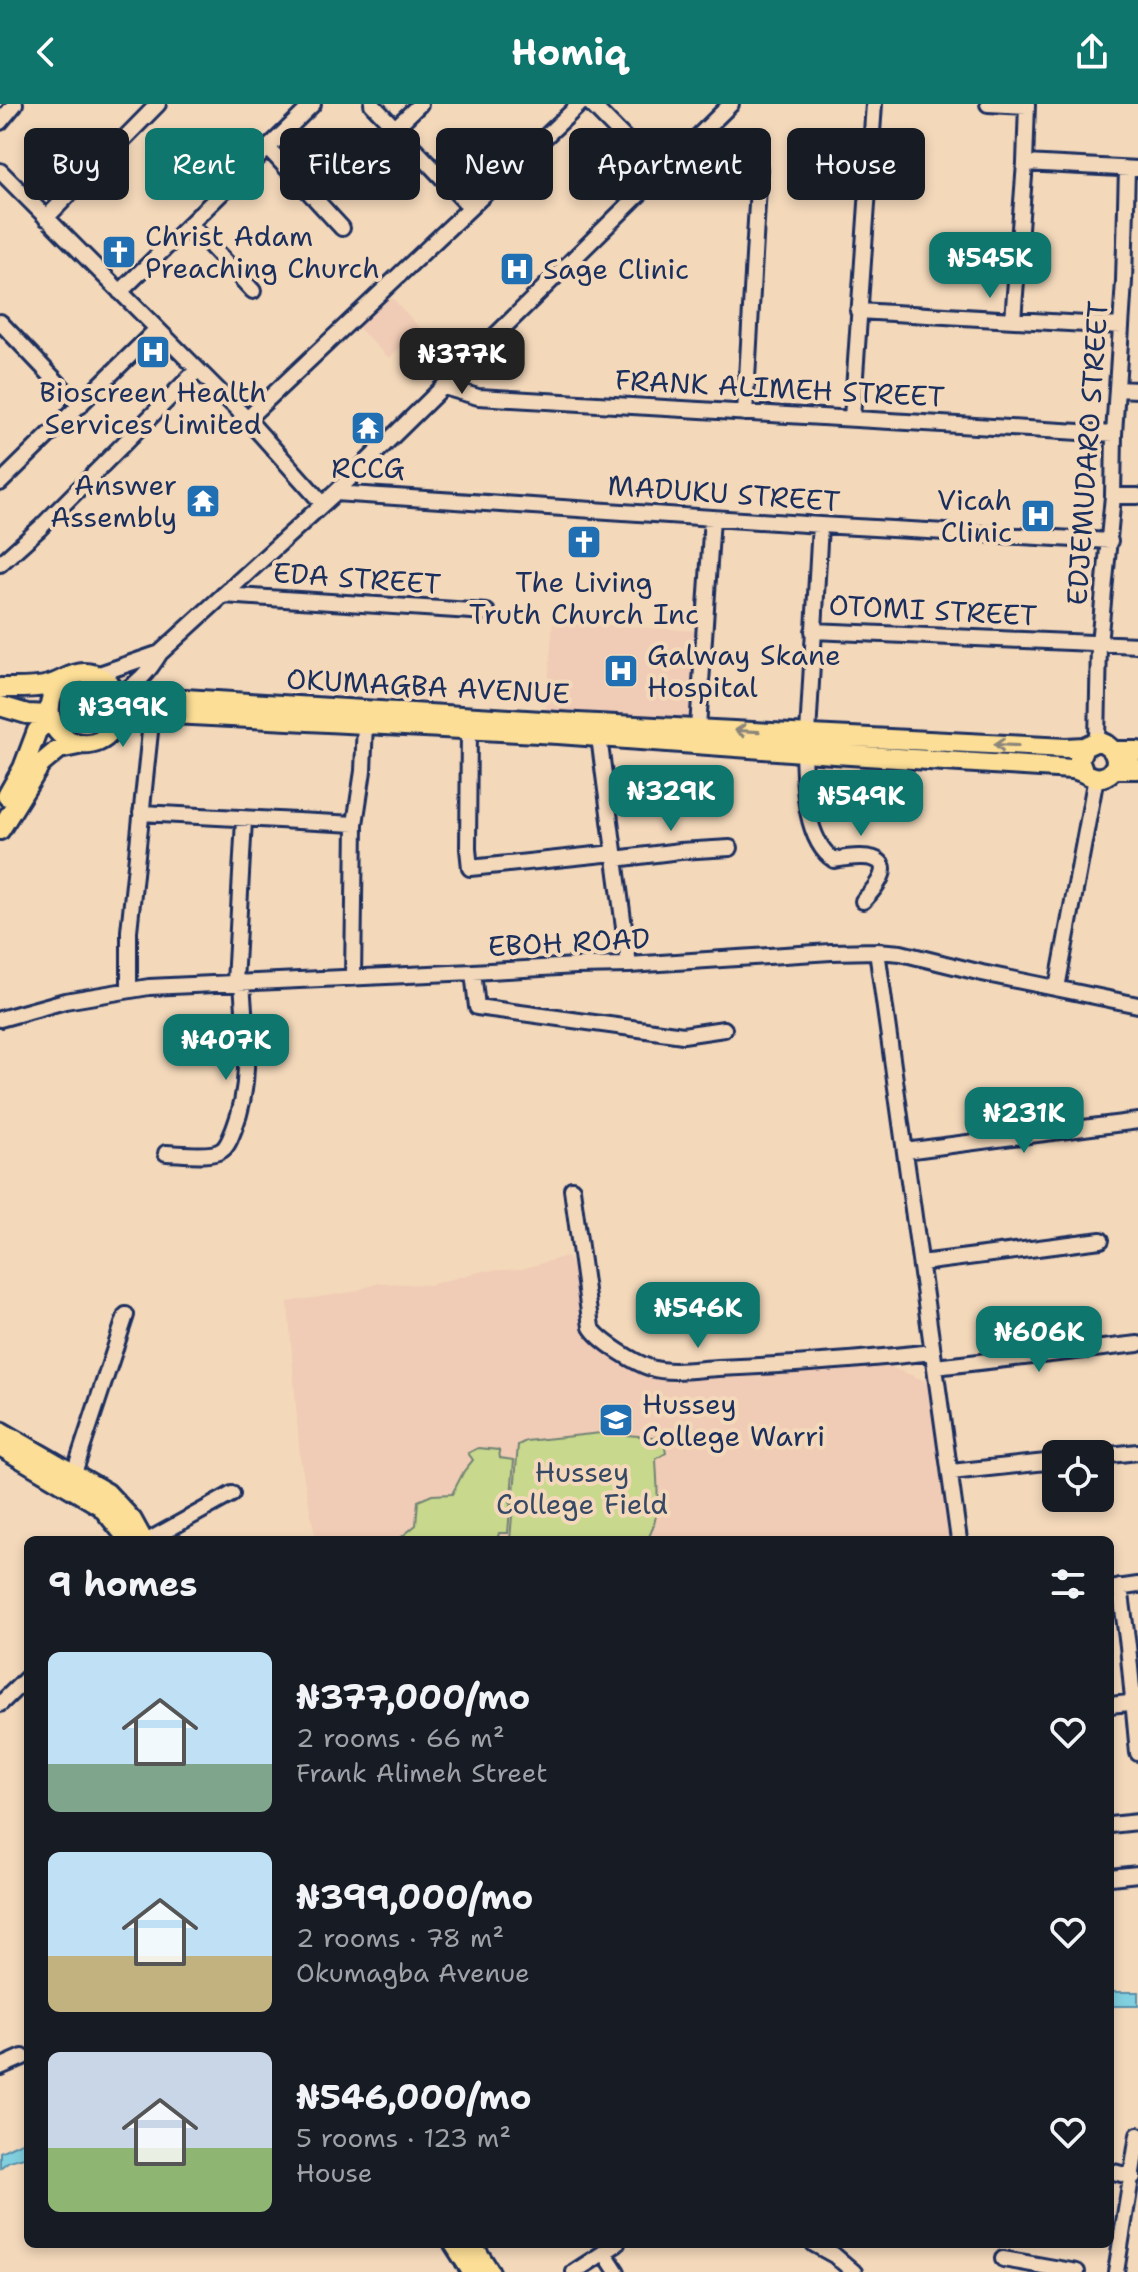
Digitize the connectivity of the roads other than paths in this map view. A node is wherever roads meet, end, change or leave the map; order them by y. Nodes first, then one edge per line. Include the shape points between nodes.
1 (15, 104) edge
2 (158, 104) edge
3 (313, 104) edge
4 (372, 104) edge
5 (420, 104) edge
6 (580, 104) edge
7 (591, 104) edge
8 (731, 104) edge
9 (874, 104) edge
10 (988, 104) edge
11 (1027, 105) edge
12 (0, 122) edge
13 (395, 128) joint
14 (615, 128) edge
15 (706, 128) edge
16 (269, 149) junction
17 (420, 154) edge
18 (1025, 163) junction
19 (1132, 169) edge
20 (0, 171) edge
21 (632, 200) edge
22 (757, 200) edge
23 (470, 207) junction
24 (46, 218) junction
25 (190, 224) junction
26 (342, 228) dead end
27 (1131, 281) edge
28 (253, 291) dead end
29 (120, 292) junction
30 (858, 311) junction
31 (1013, 320) junction
32 (0, 322) edge
33 (1121, 326) junction
34 (157, 329) junction
35 (197, 370) junction
36 (444, 387) junction
37 (1117, 389) junction
38 (1138, 390) edge
39 (80, 406) junction
40 (745, 413) junction
41 (852, 418) junction
42 (247, 419) junction
43 (1114, 434) junction
44 (1, 480) edge
45 (335, 493) junction
46 (1113, 496) junction
47 (1138, 496) edge
48 (323, 504) junction
49 (712, 518) junction
50 (820, 525) junction
51 (1110, 541) junction
52 (0, 564) edge
53 (223, 595) junction
54 (487, 612) dead end
55 (813, 631) junction
56 (1099, 644) junction
57 (1138, 645) edge
58 (160, 653) junction
59 (96, 675) junction
60 (60, 682) junction
61 (0, 688) edge
62 (118, 695) junction
63 (152, 705) junction
64 (0, 706) edge
65 (49, 717) junction
66 (118, 721) junction
67 (365, 723) junction
68 (698, 728) junction
69 (469, 729) junction
70 (808, 734) junction
71 (599, 737) junction
72 (83, 744) junction
73 (1138, 751) edge
74 (803, 752) junction
75 (1098, 759) junction
76 (1138, 769) edge
77 (0, 808) edge
78 (141, 813) junction
79 (244, 820) junction
80 (355, 824) junction
81 (0, 830) edge
82 (730, 848) dead end
83 (615, 856) junction
84 (863, 901) dead end
85 (877, 951) junction
86 (629, 965) junction
87 (473, 972) junction
88 (353, 978) junction
89 (238, 982) junction
90 (1057, 988) junction
91 (129, 990) junction
92 (1138, 1005) edge
93 (0, 1019) edge
94 (724, 1029) dead end
95 (1138, 1121) edge
96 (905, 1151) junction
97 (166, 1153) dead end
98 (572, 1189) dead end
99 (1101, 1240) dead end
100 (921, 1263) junction
101 (126, 1315) dead end
102 (1138, 1344) edge
103 (934, 1360) junction
104 (0, 1431) edge
105 (0, 1446) edge
106 (1138, 1452) edge
107 (1114, 1455) edge
108 (1042, 1462) edge
109 (951, 1472) junction
110 (74, 1473) junction
111 (232, 1494) dead end
112 (126, 1536) edge
113 (143, 1536) edge
114 (153, 1536) edge
115 (959, 1536) edge
116 (1138, 1585) edge
117 (1115, 1588) edge
118 (24, 1681) edge
119 (1135, 1703) edge
120 (0, 1704) edge
121 (1114, 1705) edge
122 (1138, 1753) edge
123 (1138, 1822) edge
124 (1114, 1825) edge
125 (1138, 1874) edge
126 (1114, 1877) edge
127 (24, 2053) edge
128 (0, 2067) edge
129 (1138, 2135) edge
130 (1114, 2172) edge
131 (1133, 2177) junction
132 (457, 2248) edge
133 (475, 2248) edge
134 (611, 2248) edge
135 (821, 2248) edge
136 (1003, 2259) dead end
137 (472, 2272) edge
138 (490, 2272) edge
139 (574, 2272) edge
140 (617, 2272) edge
141 (854, 2272) edge
142 (1077, 2272) edge
143 (1116, 2272) edge

1 - 12 street
2 - 24 street
3 - 16 street
4 - 13 street
5 - 13 street
6 - 23 street
7 - 14 street
8 - 15 street
9 - 30 street
10 - 11 street
11 - 18 street
16 - 25 street
16 - 26 street
17 - 23 street
18 - 19 street
18 - 31 street
19 - 27 street, EDJEMUDARO STREET
20 - 24 street
21 - 36 street
22 - 40 street
23 - 42 street
24 - 29 street
25 - 28 street
25 - 29 street
27 - 33 street, EDJEMUDARO STREET
29 - 34 street
30 - 31 street
30 - 41 street
31 - 33 street
32 - 39 street
33 - 37 street, EDJEMUDARO STREET
34 - 35 street
34 - 39 street
35 - 42 street
35 - 52 street
36 - 40 street, FRANK ALIMEH STREET via 478,397
36 - 45 street
37 - 38 street
37 - 43 street, EDJEMUDARO STREET
39 - 44 street
40 - 41 street, FRANK ALIMEH STREET
41 - 43 street, FRANK ALIMEH STREET
42 - 48 street
43 - 46 street, EDJEMUDARO STREET
45 - 48 street
45 - 49 street, MADUKU STREET
46 - 47 street
46 - 51 street, EDJEMUDARO STREET
48 - 53 street
49 - 50 street, MADUKU STREET
49 - 68 street
50 - 51 street, MADUKU STREET
50 - 55 street
51 - 56 street, EDJEMUDARO STREET
53 - 54 street, EDA STREET
53 - 58 street
55 - 56 street, OTOMI STREET
55 - 70 street
56 - 57 street, OTOMI STREET
56 - 75 street, EDJEMUDARO STREET
58 - 59 street
58 - 62 street via 131,689
59 - 60 main road via 77,673
59 - 62 main road
60 - 61 main road
60 - 65 main road via 49,703
62 - 63 main road
62 - 66 main road
63 - 66 main road
63 - 67 main road, OKUMAGBA AVENUE
63 - 68 main road, OKUMAGBA AVENUE
63 - 78 street
64 - 65 main road
65 - 72 main road via 59,734
65 - 77 main road
66 - 72 main road via 104,738
67 - 69 main road, OKUMAGBA AVENUE
67 - 80 street
70 -> 68 main road, OKUMAGBA AVENUE
69 - 71 main road, OKUMAGBA AVENUE
69 - 83 street via 470,868
75 -> 70 main road, OKUMAGBA AVENUE via 1066,748
71 - 74 main road, OKUMAGBA AVENUE
71 - 83 street
72 - 81 main road via 59,749 41,764
73 - 75 main road, OKUMAGBA AVENUE
74 - 75 main road, OKUMAGBA AVENUE
74 - 84 street via 808,811 820,848 834,860 869,857 884,868 878,886
75 - 76 main road, OKUMAGBA AVENUE
75 - 90 street, EDJEMUDARO STREET
78 - 79 street
78 - 91 street
79 - 80 street
79 - 89 street
80 - 88 street
82 - 83 street
83 - 86 street
85 - 86 street, EBOH ROAD
85 - 90 street, EBOH ROAD
85 - 96 street
86 - 87 street, EBOH ROAD
87 - 88 street, EBOH ROAD
87 - 94 street via 477,1007 683,1035
88 - 89 street, EBOH ROAD
89 - 91 street, EBOH ROAD
89 - 97 street via 247,1069 240,1114 229,1141 212,1154
90 - 92 street, EBOH ROAD
91 - 93 street, EBOH ROAD
95 - 96 street
96 - 100 street
98 - 103 street via 591,1327 601,1339 649,1368
99 - 100 street
100 - 103 street
101 - 110 street
102 - 103 street
103 - 109 street
104 - 110 main road
105 - 112 main road via 101,1506
106 - 107 street
108 - 109 street
109 - 115 street
110 - 113 main road via 107,1493
111 - 114 street
116 - 117 street
117 - 119 street
118 - 120 street
119 - 121 street
119 - 122 street
123 - 124 street
125 - 126 street
127 - 128 street
129 - 131 street
130 - 131 street
131 - 143 street
132 - 137 main road
133 - 138 main road
134 - 139 street
134 - 140 street
135 - 141 street
136 - 142 street

